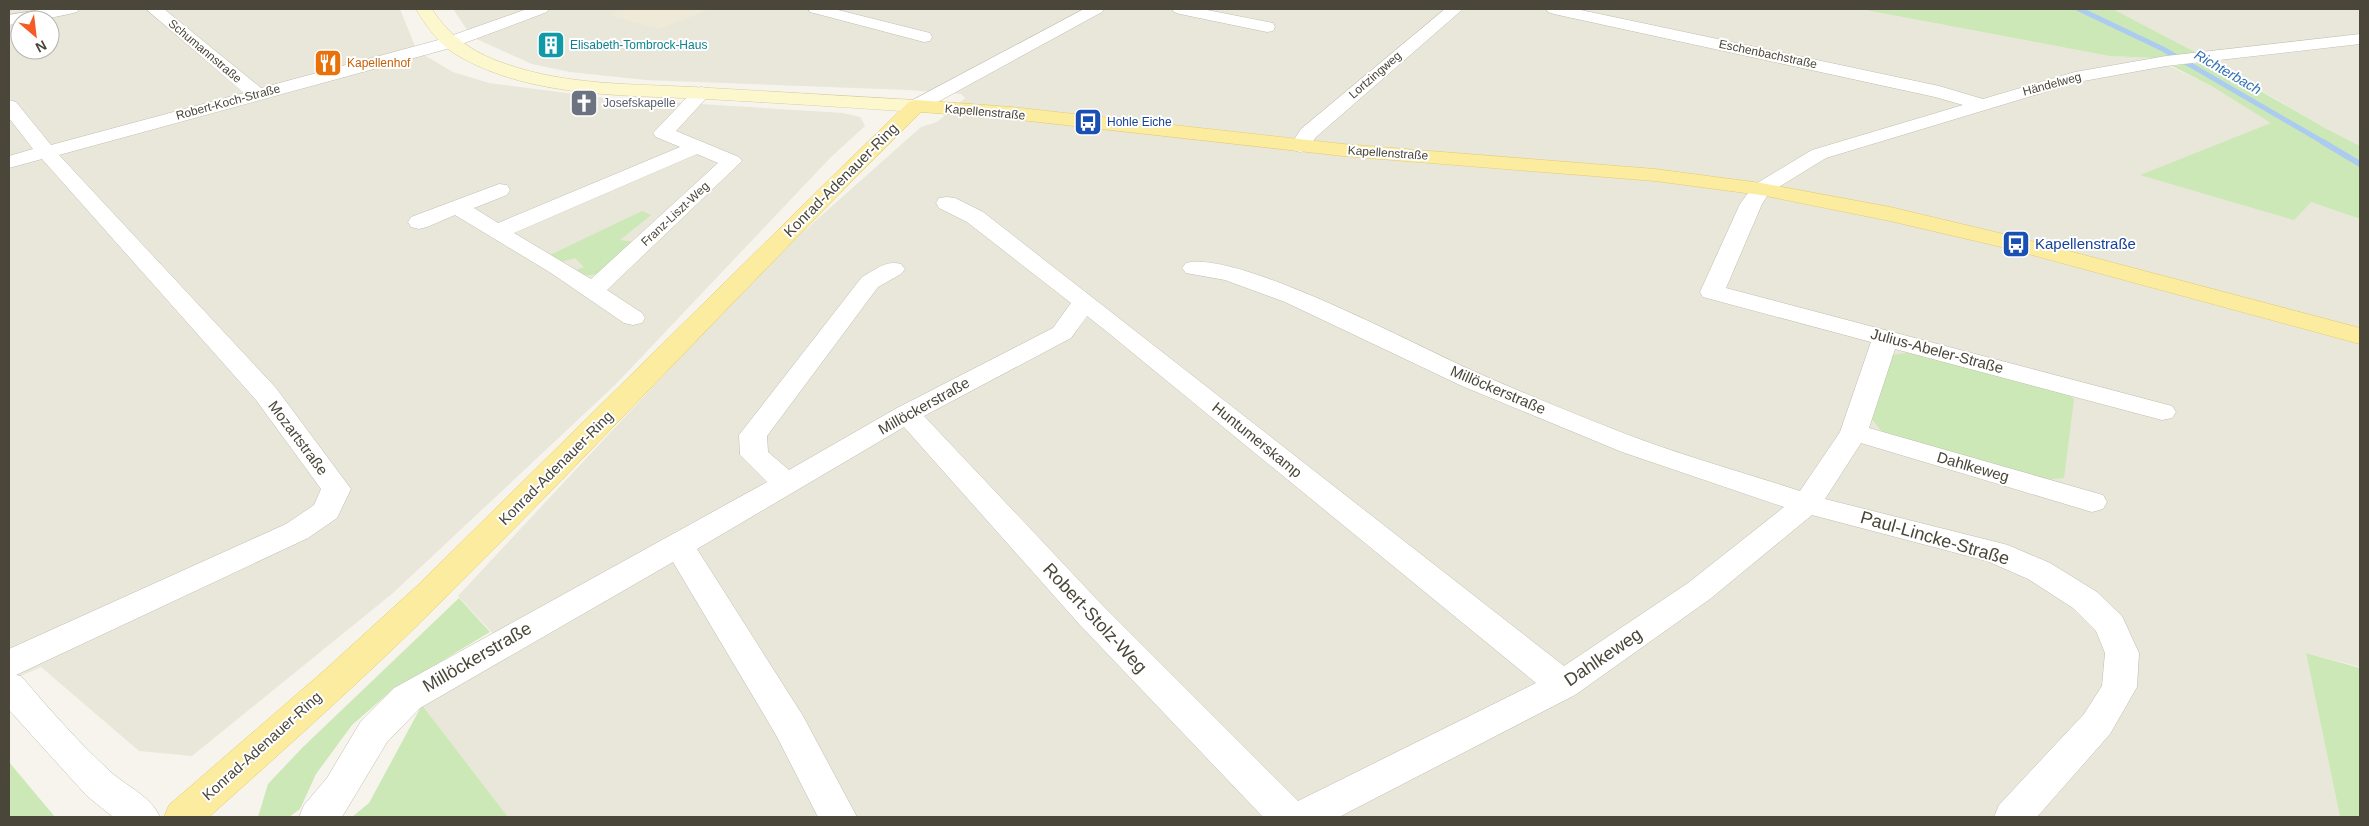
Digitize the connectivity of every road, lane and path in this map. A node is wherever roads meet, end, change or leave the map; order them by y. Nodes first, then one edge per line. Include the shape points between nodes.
1 (72, 9) edge
2 (154, 9) edge
3 (424, 9) edge
4 (541, 9) edge
5 (816, 9) edge
6 (1096, 9) edge
7 (1180, 9) edge
8 (1455, 9) edge
9 (1554, 9) edge
10 (9, 20) edge
11 (1267, 27) dead end
12 (924, 37) dead end
13 (2360, 38) edge
14 (448, 43) junction
15 (702, 93) junction
16 (257, 94) junction
17 (1981, 104) junction
18 (9, 106) edge
19 (916, 106) junction
20 (699, 146) junction
21 (1300, 146) junction
22 (46, 152) junction
23 (9, 162) edge
24 (1761, 189) junction
25 (499, 190) dead end
26 (947, 203) dead end
27 (457, 207) junction
28 (419, 222) dead end
29 (497, 232) junction
30 (1194, 268) dead end
31 (893, 269) dead end
32 (592, 291) junction
33 (1084, 302) junction
34 (632, 318) dead end
35 (1115, 326) junction
36 (1062, 333) junction
37 (2360, 336) edge
38 (1886, 337) junction
39 (2162, 412) dead end
40 (907, 414) junction
41 (1854, 432) junction
42 (787, 484) junction
43 (2092, 502) dead end
44 (1807, 504) junction
45 (679, 545) junction
46 (9, 664) edge
47 (9, 686) edge
48 (1563, 686) junction
49 (141, 817) edge
50 (183, 817) edge
51 (318, 817) edge
52 (838, 817) edge
53 (1288, 817) edge
54 (1303, 817) edge
55 (2013, 817) edge

1 - 10 street
2 - 16 street, Schumannstraße
3 - 14 main road, Kapellenstraße via 433,27
4 - 14 street, Robert-Koch-Straße
5 - 12 street
6 - 19 street
7 - 11 street
8 - 21 street, Lortzingweg via 1308,133
9 - 17 street, Eschenbachstraße via 1939,92
13 - 17 street, Händelweg via 2166,61 2075,76
14 - 15 main road, Kapellenstraße via 503,69 546,80
14 - 16 street, Robert-Koch-Straße
15 - 19 main road, Kapellenstraße
15 - 20 street, Franz-Liszt-Weg via 663,132
16 - 22 street, Robert-Koch-Straße
17 - 24 street, Händelweg via 1819,154
18 - 22 street, Mozartstraße
19 - 21 main road, Kapellenstraße via 1010,113
19 - 50 main road, Konrad-Adenauer-Ring via 427,595
20 - 29 street
20 - 32 street, Franz-Liszt-Weg via 732,161
21 - 24 main road, Kapellenstraße via 1655,175
22 - 23 street, Robert-Koch-Straße
22 - 46 street, Mozartstraße via 266,394 336,489 326,511 297,531
24 - 37 main road, Kapellenstraße via 1890,214 2025,246
24 - 38 street, Julius-Abeler-Straße via 1751,204 1712,292
25 - 27 street
26 - 33 street, Huntumerskamp via 975,217
27 - 28 street
27 - 29 street
29 - 32 street
30 - 44 street, Millöckerstraße via 1230,274 1294,297 1471,380 1632,446
31 - 42 street via 870,282 753,435 754,455
32 - 34 street
33 - 35 street, Huntumerskamp
33 - 36 street, Millöckerstraße
35 - 36 street, Millöckerstraße
35 - 48 street, Huntumerskamp
36 - 40 street, Millöckerstraße
38 - 39 street, Julius-Abeler-Straße
38 - 41 street, Dahlkeweg
40 - 42 street, Millöckerstraße
40 - 53 street, Robert-Stolz-Weg via 1092,616
41 - 43 street, Dahlkeweg
41 - 44 street, Dahlkeweg
42 - 45 street, Millöckerstraße
44 - 48 street, Dahlkeweg via 1699,591
44 - 55 street, Paul-Lincke-Straße via 1997,553 2039,571 2085,600 2110,625 2122,653 2119,687 2096,724
45 - 51 street, Millöckerstraße via 407,698 371,737 338,793
45 - 52 street via 790,726
47 - 49 street via 100,785
48 - 54 street, Dahlkeweg

